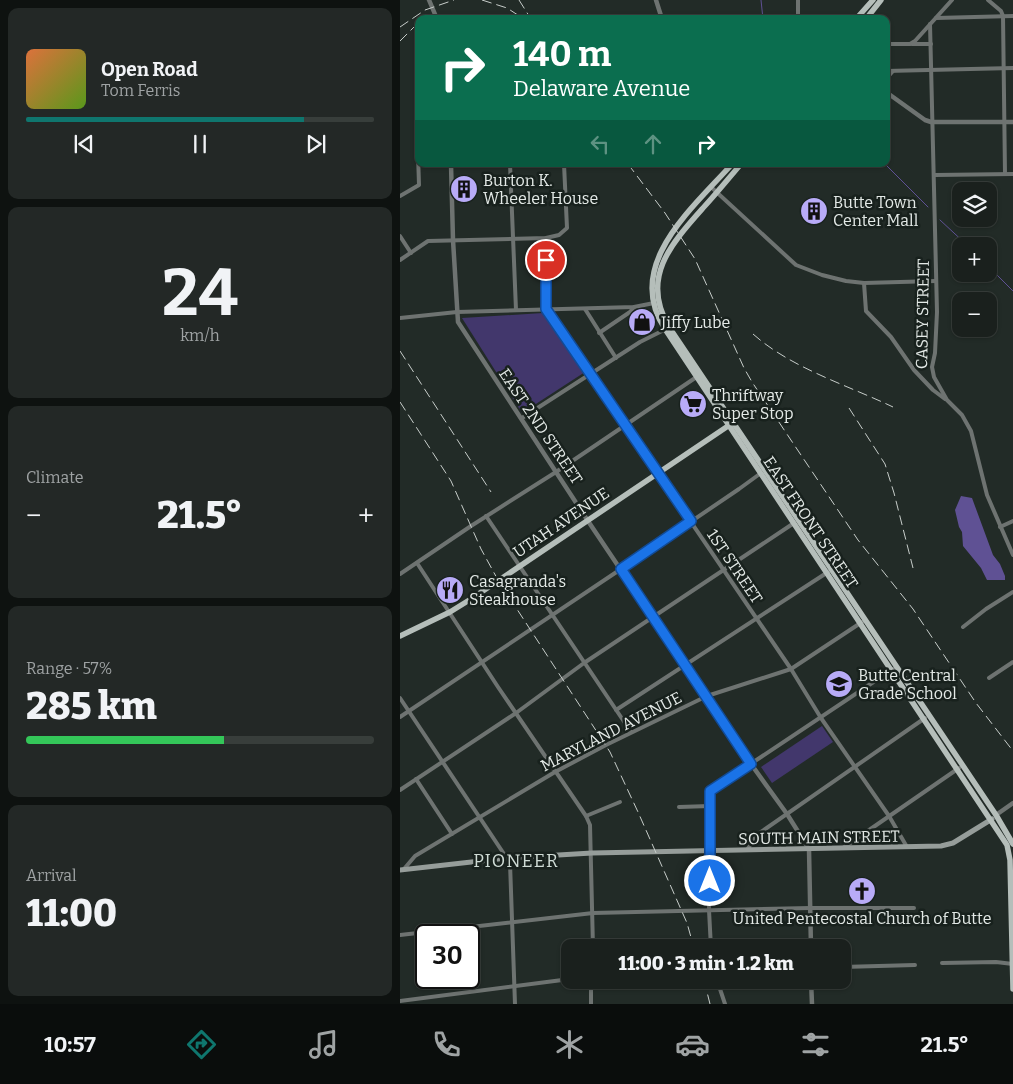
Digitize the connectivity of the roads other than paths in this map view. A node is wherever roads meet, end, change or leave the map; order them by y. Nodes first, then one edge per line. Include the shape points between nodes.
1 (429, 0) edge
2 (656, 0) edge
3 (798, 0) edge
4 (872, 0) edge
5 (881, 0) edge
6 (952, 0) edge
7 (988, 0) edge
8 (435, 15) edge
9 (661, 15) edge
10 (798, 15) edge
11 (859, 15) edge
12 (869, 15) edge
13 (1003, 16) junction
14 (1013, 16) edge
15 (936, 18) junction
16 (930, 24) junction
17 (890, 44) edge
18 (910, 44) junction
19 (931, 44) junction
20 (1004, 68) junction
21 (1013, 68) edge
22 (932, 71) junction
23 (890, 72) edge
24 (893, 72) junction
25 (890, 75) edge
26 (890, 95) edge
27 (1004, 122) junction
28 (1013, 122) edge
29 (933, 123) junction
30 (419, 167) edge
31 (451, 167) edge
32 (510, 167) edge
33 (564, 167) edge
34 (729, 167) edge
35 (739, 167) edge
36 (1005, 174) junction
37 (1013, 174) edge
38 (934, 175) junction
39 (711, 187) junction
40 (717, 193) junction
41 (400, 196) edge
42 (694, 207) junction
43 (682, 232) junction
44 (400, 236) edge
45 (513, 238) junction
46 (546, 238) junction
47 (453, 240) junction
48 (411, 253) junction
49 (400, 260) edge
50 (936, 281) junction
51 (864, 282) junction
52 (656, 303) junction
53 (634, 307) junction
54 (546, 309) junction
55 (585, 309) junction
56 (516, 310) junction
57 (457, 312) junction
58 (400, 318) edge
59 (667, 328) junction
60 (599, 333) junction
61 (616, 358) junction
62 (591, 374) junction
63 (699, 376) junction
64 (947, 400) junction
65 (522, 418) junction
66 (731, 424) junction
67 (626, 425) junction
68 (556, 472) junction
69 (763, 472) junction
70 (658, 473) junction
71 (486, 516) junction
72 (588, 520) junction
73 (691, 521) junction
74 (796, 521) junction
75 (1013, 521) edge
76 (1000, 527) junction
77 (1013, 555) edge
78 (417, 562) junction
79 (519, 566) junction
80 (621, 569) junction
81 (723, 570) junction
82 (830, 571) junction
83 (400, 574) edge
84 (1013, 592) edge
85 (450, 612) junction
86 (552, 614) junction
87 (654, 617) junction
88 (756, 619) junction
89 (863, 621) junction
90 (964, 627) dead end
91 (400, 636) edge
92 (482, 662) junction
93 (1013, 662) edge
94 (584, 663) junction
95 (686, 665) junction
96 (894, 668) junction
97 (791, 669) junction
98 (989, 678) dead end
99 (707, 696) junction
100 (400, 698) edge
101 (616, 710) junction
102 (409, 711) junction
103 (516, 713) junction
104 (400, 717) edge
105 (927, 717) junction
106 (821, 718) junction
107 (631, 732) junction
108 (442, 763) junction
109 (751, 764) junction
110 (854, 767) junction
111 (960, 767) junction
112 (555, 772) junction
113 (416, 779) junction
114 (400, 790) edge
115 (620, 802) dead end
116 (1013, 804) edge
117 (710, 806) junction
118 (679, 807) dead end
119 (787, 814) junction
120 (586, 816) junction
121 (889, 816) junction
122 (994, 817) junction
123 (479, 818) junction
124 (452, 834) junction
125 (1011, 843) edge
126 (907, 847) junction
127 (809, 849) junction
128 (842, 849) junction
129 (746, 850) junction
130 (710, 851) junction
131 (592, 853) junction
132 (507, 858) junction
133 (402, 870) edge
134 (810, 908) junction
135 (914, 908) dead end
136 (709, 910) junction
137 (593, 912) junction
138 (512, 922) junction
139 (400, 935) edge
140 (593, 939) edge
141 (711, 939) edge
142 (811, 939) edge
143 (942, 962) dead end
144 (1013, 964) edge
145 (915, 965) dead end
146 (851, 966) edge
147 (561, 980) edge
148 (514, 987) junction
149 (591, 989) edge
150 (720, 989) edge
151 (811, 989) edge
152 (1013, 989) edge
153 (400, 1001) edge
154 (515, 1004) edge
155 (591, 1004) edge
156 (725, 1004) edge
157 (812, 1004) edge

1 - 8 street
2 - 9 street
3 - 10 street
4 - 11 main road
5 - 12 main road
6 - 15 street
7 - 13 street
13 - 14 street
13 - 15 street
13 - 20 street
15 - 16 street
16 - 18 street
16 - 19 street, CASEY STREET
17 - 18 street
18 - 19 street
19 - 22 street, CASEY STREET
20 - 21 street
20 - 22 street
20 - 27 street
22 - 24 street
22 - 29 street, CASEY STREET
23 - 24 street
24 - 25 street
26 - 29 street
27 - 28 street
27 - 29 street
27 - 36 street
29 - 38 street, CASEY STREET
30 - 41 street via 419,184
31 - 47 street, EAST 2ND STREET
32 - 45 street
33 - 46 street via 567,228 559,235
34 - 39 main road, EAST FRONT STREET
35 - 40 main road
36 - 37 street
36 - 38 street
38 - 50 street, CASEY STREET
39 - 40 street
39 - 42 main road, EAST FRONT STREET
40 - 43 main road
40 - 51 street via 796,265 846,281
42 - 43 main road via 696,211
42 - 52 main road, EAST FRONT STREET via 660,253 653,273 652,292
43 - 52 main road, EAST FRONT STREET via 666,255 659,274
44 - 48 street
45 - 46 street
45 - 47 street
45 - 56 street
46 - 54 street
47 - 48 street via 428,242
47 - 57 street, EAST 2ND STREET
48 - 49 street
50 - 51 street
50 - 64 street, CASEY STREET via 937,335 932,367
51 - 64 street via 866,311 891,337 914,370
52 - 53 street
52 - 59 main road, EAST FRONT STREET via 658,318
53 - 55 street
53 - 60 street
54 - 55 street
54 - 56 street
54 - 62 street, 1ST STREET
55 - 60 street
56 - 57 street
57 - 58 street
57 - 65 street, EAST 2ND STREET via 458,322
59 - 61 street
59 - 63 main road, EAST FRONT STREET
60 - 61 street
61 - 62 street
62 - 65 street
62 - 67 street, 1ST STREET
63 - 66 main road, EAST FRONT STREET
63 - 67 street
64 - 76 street, CASEY STREET via 962,415 971,431 987,495
65 - 68 street, EAST 2ND STREET
66 - 69 main road, EAST FRONT STREET
66 - 70 main road, UTAH AVENUE
67 - 68 street
67 - 70 street, 1ST STREET
68 - 71 street
68 - 72 street, EAST 2ND STREET
69 - 73 street
69 - 74 main road, EAST FRONT STREET
70 - 72 main road, UTAH AVENUE
70 - 73 street, 1ST STREET
71 - 78 street
71 - 79 street
72 - 79 main road, UTAH AVENUE
72 - 80 street, EAST 2ND STREET
73 - 80 street
73 - 81 street, 1ST STREET
74 - 81 street
74 - 82 main road, EAST FRONT STREET
75 - 76 street
76 - 77 street, CASEY STREET
78 - 83 street
78 - 85 street
79 - 85 main road, UTAH AVENUE
79 - 86 street
80 - 86 street
80 - 87 street, EAST 2ND STREET
81 - 87 street
81 - 88 street, 1ST STREET
82 - 88 street
82 - 89 main road, EAST FRONT STREET
84 - 90 street
85 - 91 main road, UTAH AVENUE
85 - 92 street
86 - 92 street
86 - 94 street
87 - 94 street
87 - 95 street, EAST 2ND STREET
88 - 95 street
88 - 97 street, 1ST STREET
89 - 96 main road, EAST FRONT STREET
89 - 97 street, MARYLAND AVENUE
92 - 102 street
92 - 103 street
93 - 98 street
94 - 101 street
94 - 103 street
95 - 99 street, EAST 2ND STREET
95 - 101 street
96 - 105 main road, EAST FRONT STREET
96 - 106 street
97 - 99 street, MARYLAND AVENUE
97 - 106 street, 1ST STREET
99 - 107 street, MARYLAND AVENUE
99 - 109 street, EAST 2ND STREET
100 - 102 street
101 - 107 street
102 - 104 street
102 - 108 street
103 - 108 street
103 - 112 street
105 - 110 street
105 - 111 main road, EAST FRONT STREET
106 - 109 street
106 - 110 street, 1ST STREET
107 - 112 street, MARYLAND AVENUE
108 - 113 street
108 - 123 street
109 - 117 street via 710,791
109 - 119 street, EAST 2ND STREET
110 - 119 street
110 - 121 street, 1ST STREET
111 - 121 street
111 - 122 main road, EAST FRONT STREET
112 - 120 street
112 - 123 street, MARYLAND AVENUE
113 - 114 street
113 - 124 street
115 - 120 street
116 - 122 street
117 - 118 street
117 - 130 street
119 - 127 street, EAST 2ND STREET
119 - 129 street via 758,834
120 - 131 street via 590,825
121 - 126 street, 1ST STREET
121 - 128 street
122 - 125 main road, EAST FRONT STREET
122 - 126 main road, SOUTH MAIN STREET via 953,843
123 - 124 street, MARYLAND AVENUE
123 - 132 street
124 - 133 street, MARYLAND AVENUE via 415,856
125 - 144 main road
126 - 128 main road, SOUTH MAIN STREET
127 - 128 main road, SOUTH MAIN STREET
127 - 129 main road, SOUTH MAIN STREET
127 - 134 street
129 - 130 main road, SOUTH MAIN STREET
130 - 131 main road, SOUTH MAIN STREET
130 - 136 street
131 - 132 main road, SOUTH MAIN STREET
131 - 137 street
132 - 133 main road, SOUTH MAIN STREET
132 - 138 street via 510,863
134 - 135 street
134 - 136 street
134 - 142 street
136 - 137 street
136 - 141 street
137 - 138 street
137 - 140 street
138 - 139 street
138 - 148 street
143 - 144 street
144 - 152 main road
145 - 146 street
147 - 148 street
148 - 153 street
148 - 154 street
149 - 155 street
150 - 156 street
151 - 157 street

